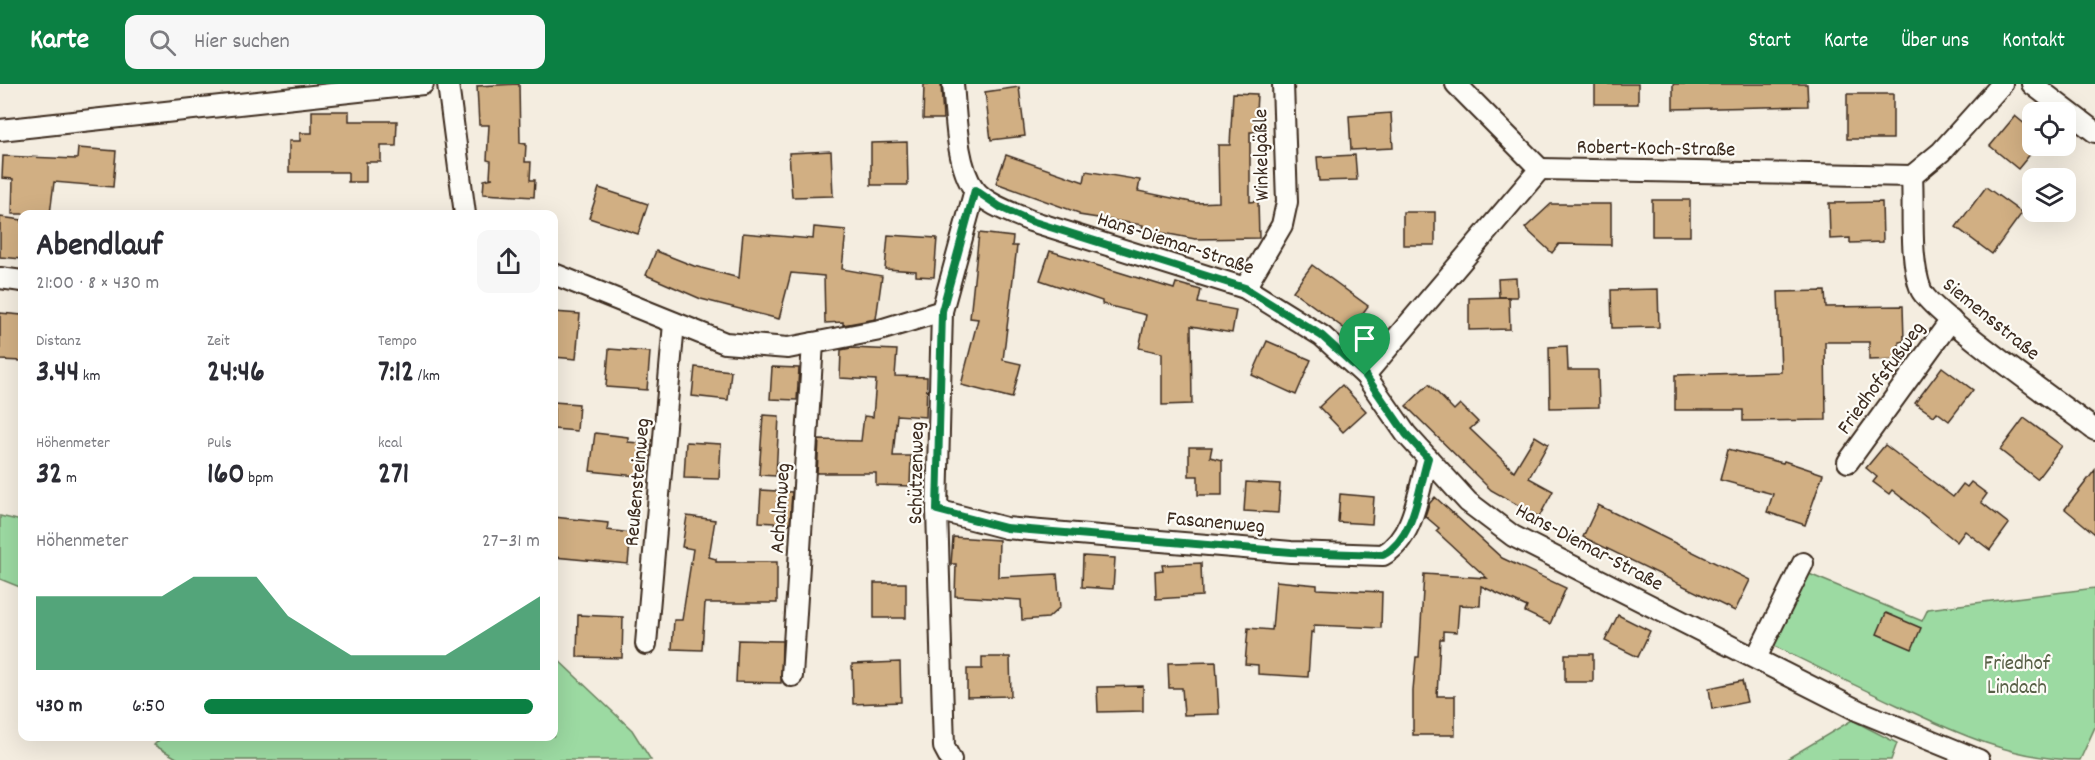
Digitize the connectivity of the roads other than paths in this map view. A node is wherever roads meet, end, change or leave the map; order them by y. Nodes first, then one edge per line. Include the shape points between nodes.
1 (423, 84) edge
2 (448, 84) edge
3 (953, 84) edge
4 (1283, 84) edge
5 (1456, 84) edge
6 (2002, 84) edge
7 (2032, 84) edge
8 (0, 130) edge
9 (2095, 132) edge
10 (1540, 169) junction
11 (1912, 176) junction
12 (975, 190) junction
13 (464, 210) edge
14 (558, 276) edge
15 (0, 278) edge
16 (18, 280) edge
17 (1245, 288) junction
18 (942, 311) junction
19 (1952, 320) junction
20 (674, 323) junction
21 (813, 343) junction
22 (1365, 375) junction
23 (2095, 430) edge
24 (1428, 458) junction
25 (1848, 462) dead end
26 (937, 510) junction
27 (1803, 563) dead end
28 (646, 644) dead end
29 (1756, 658) junction
30 (792, 676) dead end
31 (951, 760) edge
32 (1979, 760) edge

1 - 8 street
2 - 13 street
3 - 12 street via 965,171
4 - 17 street, Winkelgäßle via 1287,202 1282,225
5 - 10 street
6 - 11 street via 1941,152
7 - 9 street
10 - 11 street, Robert-Koch-Straße
10 - 22 street
11 - 19 street, Siemensstraße via 1916,262 1922,291
12 - 17 street, Hans-Diemar-Straße via 1031,221
12 - 18 street, Schützenweg
14 - 20 street
15 - 16 street
17 - 22 street, Hans-Diemar-Straße via 1322,336
18 - 21 street via 879,330
18 - 26 street, Schützenweg
19 - 23 street, Siemensstraße
19 - 25 street, Friedhofsfußweg
20 - 21 street via 725,343 788,348
20 - 28 street, Reußensteinweg
21 - 30 street, Achalmweg
22 - 24 street, Hans-Diemar-Straße via 1406,434
24 - 26 street, Fasanenweg via 1407,532 1396,548 1383,555 1291,552 1006,528
24 - 29 street, Hans-Diemar-Straße via 1468,502 1512,536
26 - 31 street, Schützenweg via 944,747
27 - 29 street
29 - 32 street, Hans-Diemar-Straße via 1859,711

